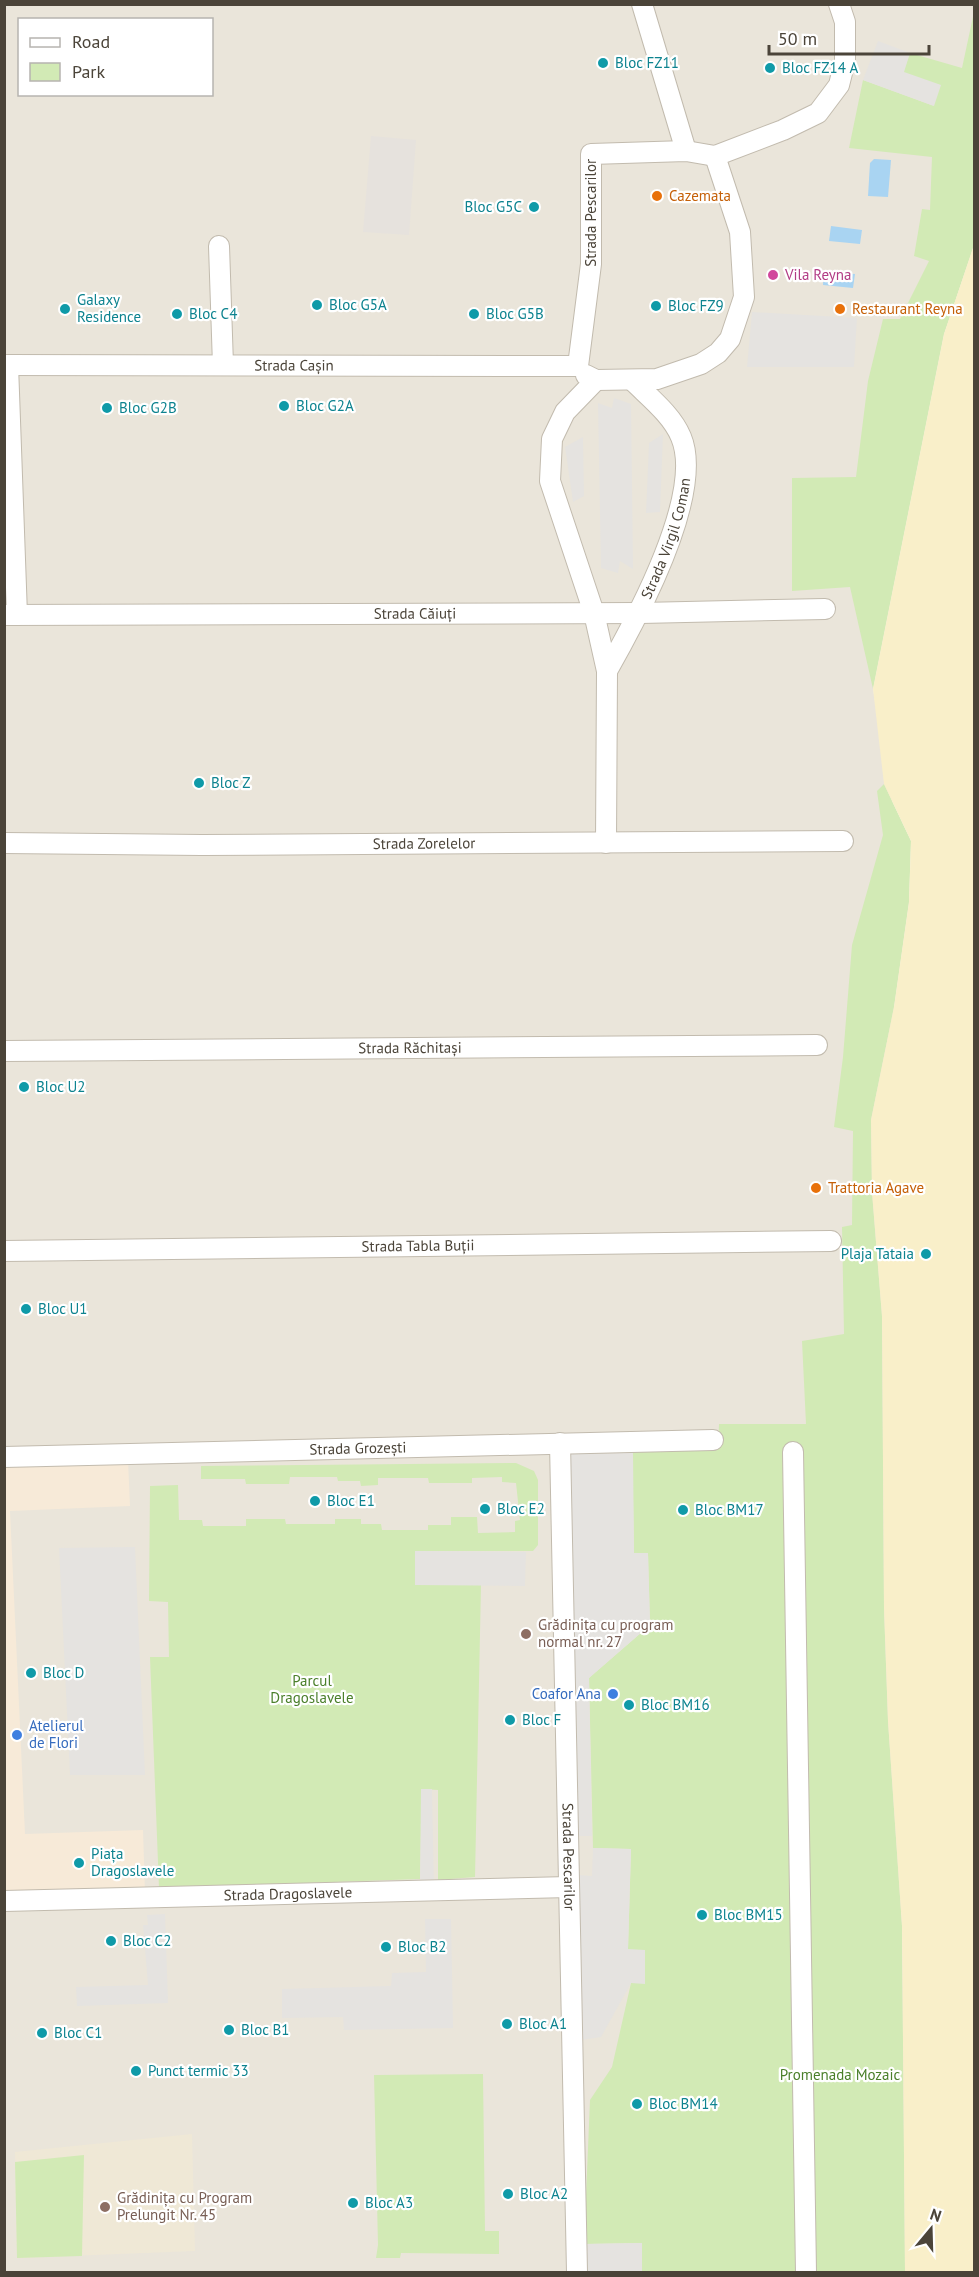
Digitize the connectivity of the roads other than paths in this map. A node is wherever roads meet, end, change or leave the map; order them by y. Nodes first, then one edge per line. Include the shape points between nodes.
1 (642, 4) edge
2 (838, 4) edge
3 (686, 151) junction
4 (715, 156) junction
5 (219, 246) dead end
6 (6, 365) edge
7 (223, 365) junction
8 (578, 366) junction
9 (596, 380) junction
10 (633, 381) junction
11 (825, 609) dead end
12 (594, 613) junction
13 (641, 613) junction
14 (11, 615) edge
15 (607, 671) junction
16 (843, 841) dead end
17 (4, 843) edge
18 (606, 843) junction
19 (817, 1045) dead end
20 (4, 1051) edge
21 (831, 1241) dead end
22 (4, 1251) edge
23 (713, 1440) dead end
24 (560, 1443) junction
25 (794, 1452) dead end
26 (4, 1457) edge
27 (569, 1887) junction
28 (4, 1901) edge
29 (577, 2272) edge
30 (806, 2272) edge

1 - 3 street
2 - 4 street via 845,22 845,61 839,85 818,113
3 - 4 street, Strada Pescarilor
3 - 8 street, Strada Pescarilor via 591,154 591,264
4 - 10 street via 740,232 744,297 730,339 701,364 657,379
5 - 7 street
6 - 7 street, Strada Cașin
6 - 14 street, Strada Cașin
7 - 8 street, Strada Cașin
8 - 9 street
9 - 10 street
9 - 12 street via 565,412 552,439 550,481
10 - 13 street, Strada Virgil Coman via 681,436 688,466 679,511
11 - 13 street, Strada Căiuți
12 - 13 street, Strada Căiuți
12 - 14 street, Strada Căiuți
12 - 15 street
13 - 15 street, Strada Virgil Coman
15 - 18 street
16 - 18 street, Strada Zorelelor
17 - 18 street, Strada Zorelelor
19 - 20 street, Strada Răchitași
21 - 22 street, Strada Tabla Buții
23 - 24 street, Strada Grozești
24 - 26 street, Strada Grozești
24 - 27 street, Strada Pescarilor
25 - 30 street
27 - 28 street, Strada Dragoslavele
27 - 29 street, Strada Pescarilor

